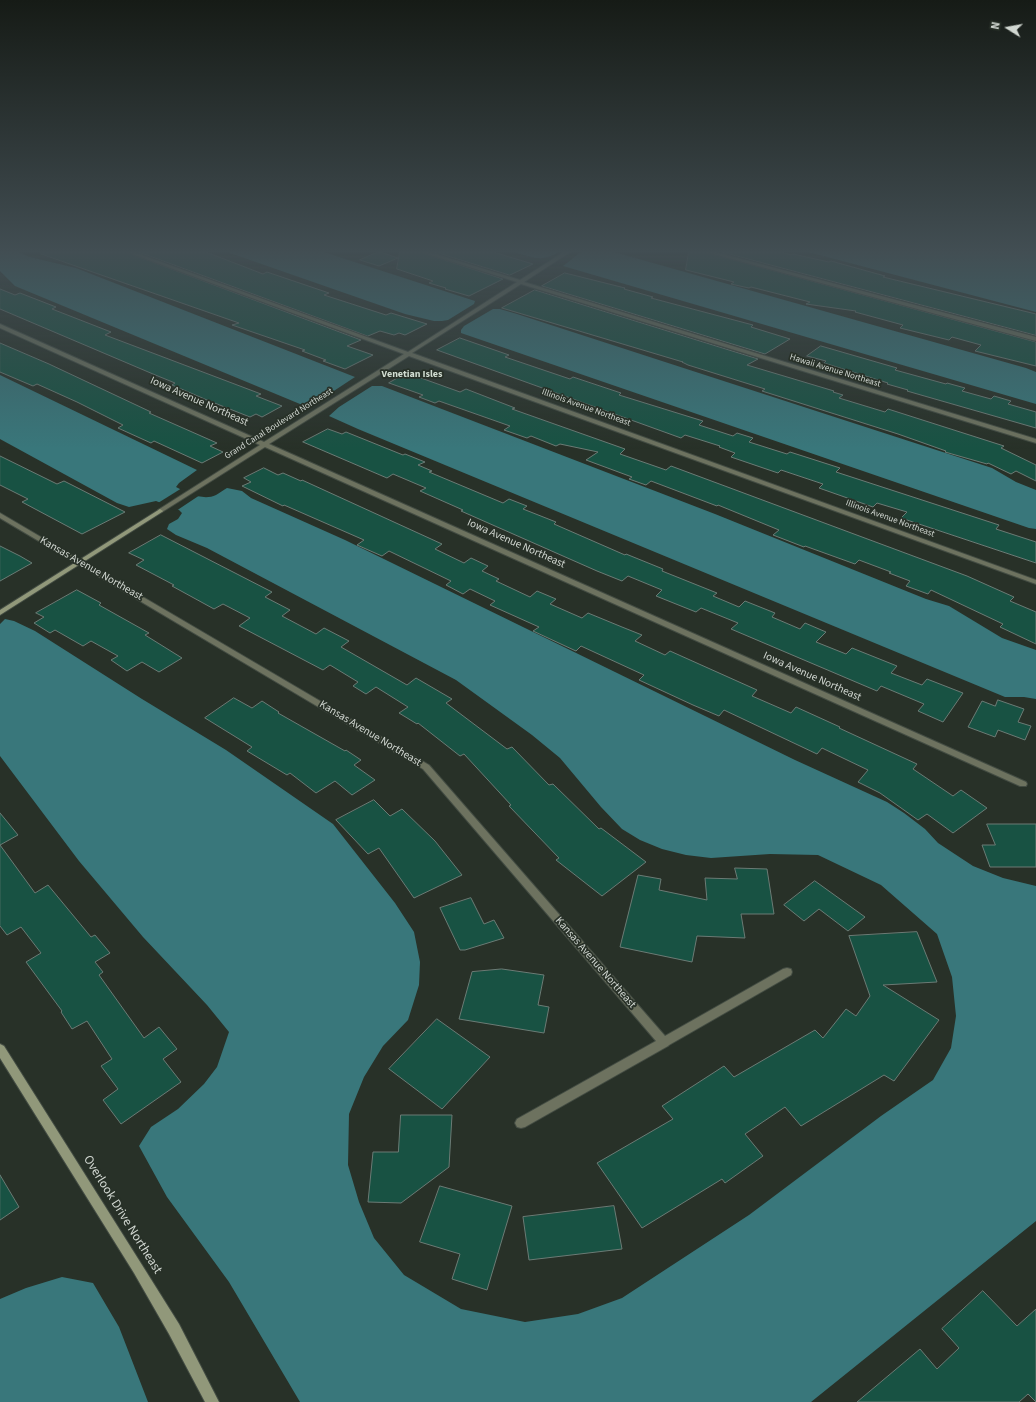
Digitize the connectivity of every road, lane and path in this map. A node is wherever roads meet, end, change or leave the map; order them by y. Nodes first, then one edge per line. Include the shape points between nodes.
1 (310, 317) edge
2 (465, 317) edge
3 (632, 317) edge
4 (952, 317) edge
5 (0, 326) edge
6 (1036, 340) edge
7 (408, 353) junction
8 (1036, 441) edge
9 (265, 444) junction
10 (0, 515) edge
11 (80, 562) junction
12 (1036, 582) edge
13 (0, 613) edge
14 (1023, 784) dead end
15 (787, 972) dead end
16 (664, 1043) junction
17 (0, 1048) edge
18 (521, 1123) dead end
19 (212, 1402) edge

1 - 7 street, Illinois Avenue Northeast
2 - 7 street, Grand Canal Boulevard Northeast
3 - 8 street, Hawaii Avenue Northeast
4 - 6 street
5 - 9 street, Iowa Avenue Northeast
7 - 9 street, Grand Canal Boulevard Northeast
7 - 12 street, Illinois Avenue Northeast
9 - 11 street, Grand Canal Boulevard Northeast
9 - 14 street, Iowa Avenue Northeast
10 - 11 street, Kansas Avenue Northeast
11 - 13 street, Grand Canal Boulevard Northeast
11 - 16 street, Kansas Avenue Northeast via 426,767
15 - 16 street
16 - 18 street
17 - 19 street, Overlook Drive Northeast via 150,1289

